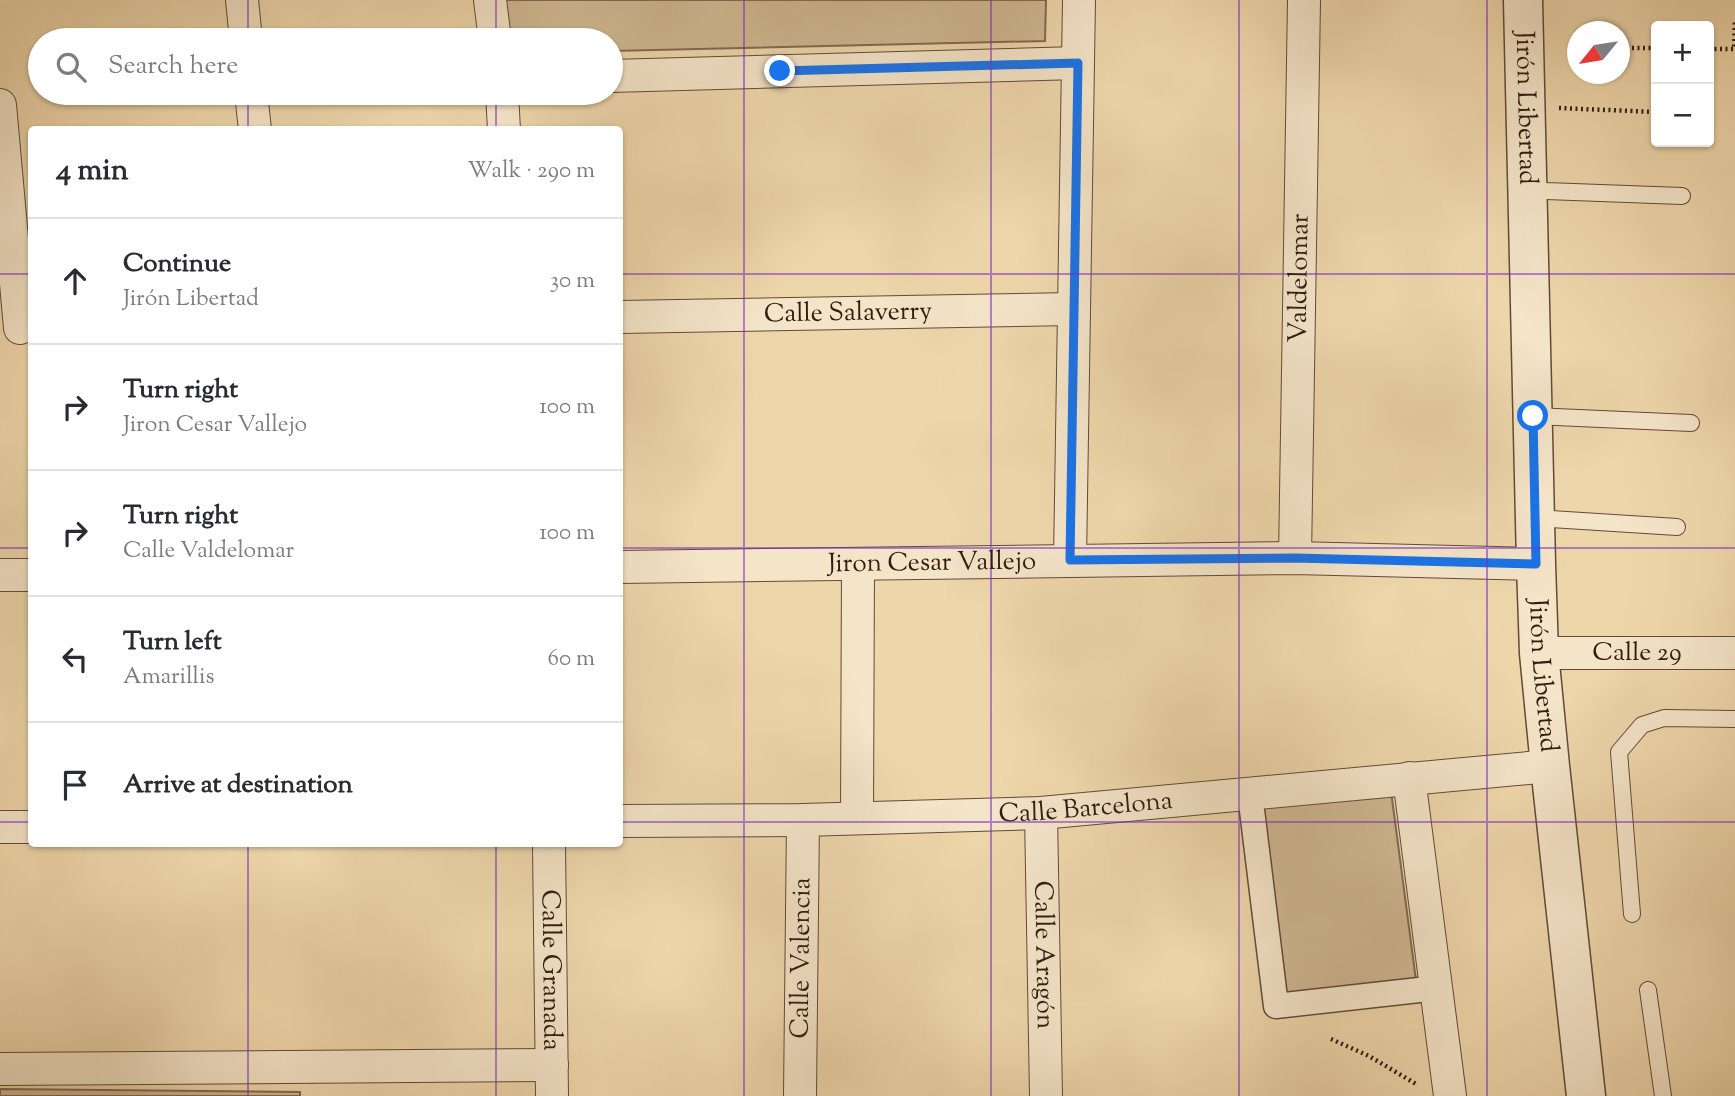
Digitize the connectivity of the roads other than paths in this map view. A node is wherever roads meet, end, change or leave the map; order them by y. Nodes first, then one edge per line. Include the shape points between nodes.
1 (242, 0) edge
2 (490, 0) edge
3 (1079, 0) edge
4 (1304, 0) edge
5 (1523, 0) edge
6 (245, 28) edge
7 (494, 28) edge
8 (1078, 63) junction
9 (623, 75) edge
10 (0, 104) edge
11 (252, 105) edge
12 (503, 105) edge
13 (255, 126) edge
14 (505, 126) edge
15 (1527, 188) junction
16 (1682, 196) dead end
17 (1074, 309) junction
18 (623, 317) edge
19 (17, 328) edge
20 (1533, 416) junction
21 (1691, 423) dead end
22 (1535, 518) junction
23 (1677, 527) dead end
24 (1295, 558) junction
25 (1070, 560) junction
26 (858, 564) junction
27 (1536, 564) junction
28 (623, 567) edge
29 (0, 575) edge
30 (28, 575) edge
31 (1539, 653) junction
32 (1735, 653) edge
33 (1735, 719) edge
34 (1549, 766) junction
35 (1409, 778) junction
36 (1250, 794) junction
37 (1041, 813) junction
38 (857, 818) junction
39 (803, 820) junction
40 (623, 821) edge
41 (0, 827) edge
42 (28, 827) edge
43 (550, 847) edge
44 (1632, 914) dead end
45 (1437, 988) junction
46 (1648, 990) dead end
47 (552, 1065) junction
48 (0, 1069) edge
49 (552, 1096) edge
50 (800, 1096) edge
51 (1046, 1096) edge
52 (1450, 1096) edge
53 (1586, 1096) edge
54 (1663, 1096) edge

1 - 6 street
2 - 7 street
3 - 8 street
4 - 24 street, Valdelomar
5 - 15 street, Jirón Libertad
8 - 9 street
8 - 17 street
10 - 19 street
11 - 13 street
12 - 14 street
15 - 16 lane
15 - 20 street, Jirón Libertad
17 - 18 street, Calle Salaverry
17 - 25 street
20 - 21 lane
20 - 22 street, Jirón Libertad
22 - 23 lane
22 - 27 street, Jirón Libertad
24 - 25 street, Jiron Cesar Vallejo
24 - 27 street, Jiron Cesar Vallejo
25 - 26 street, Jiron Cesar Vallejo
26 - 28 street, Jiron Cesar Vallejo
26 - 38 street
27 - 31 street, Jirón Libertad
29 - 30 street
31 - 32 street, Calle 29
31 - 34 street, Jirón Libertad
33 - 44 lane via 1664,718 1642,725 1619,752
34 - 35 street, Calle Barcelona
34 - 53 street, Jirón Libertad
35 - 36 street, Calle Barcelona
35 - 45 street
36 - 37 street, Calle Barcelona
36 - 45 street via 1276,1006
37 - 38 street, Calle Barcelona
37 - 51 street, Calle Aragón
38 - 39 street, Calle Barcelona
39 - 40 street, Calle Barcelona
39 - 50 street, Calle Valencia
41 - 42 street
43 - 47 street, Calle Granada
45 - 52 street
46 - 54 lane
47 - 48 street
47 - 49 street, Calle Granada

